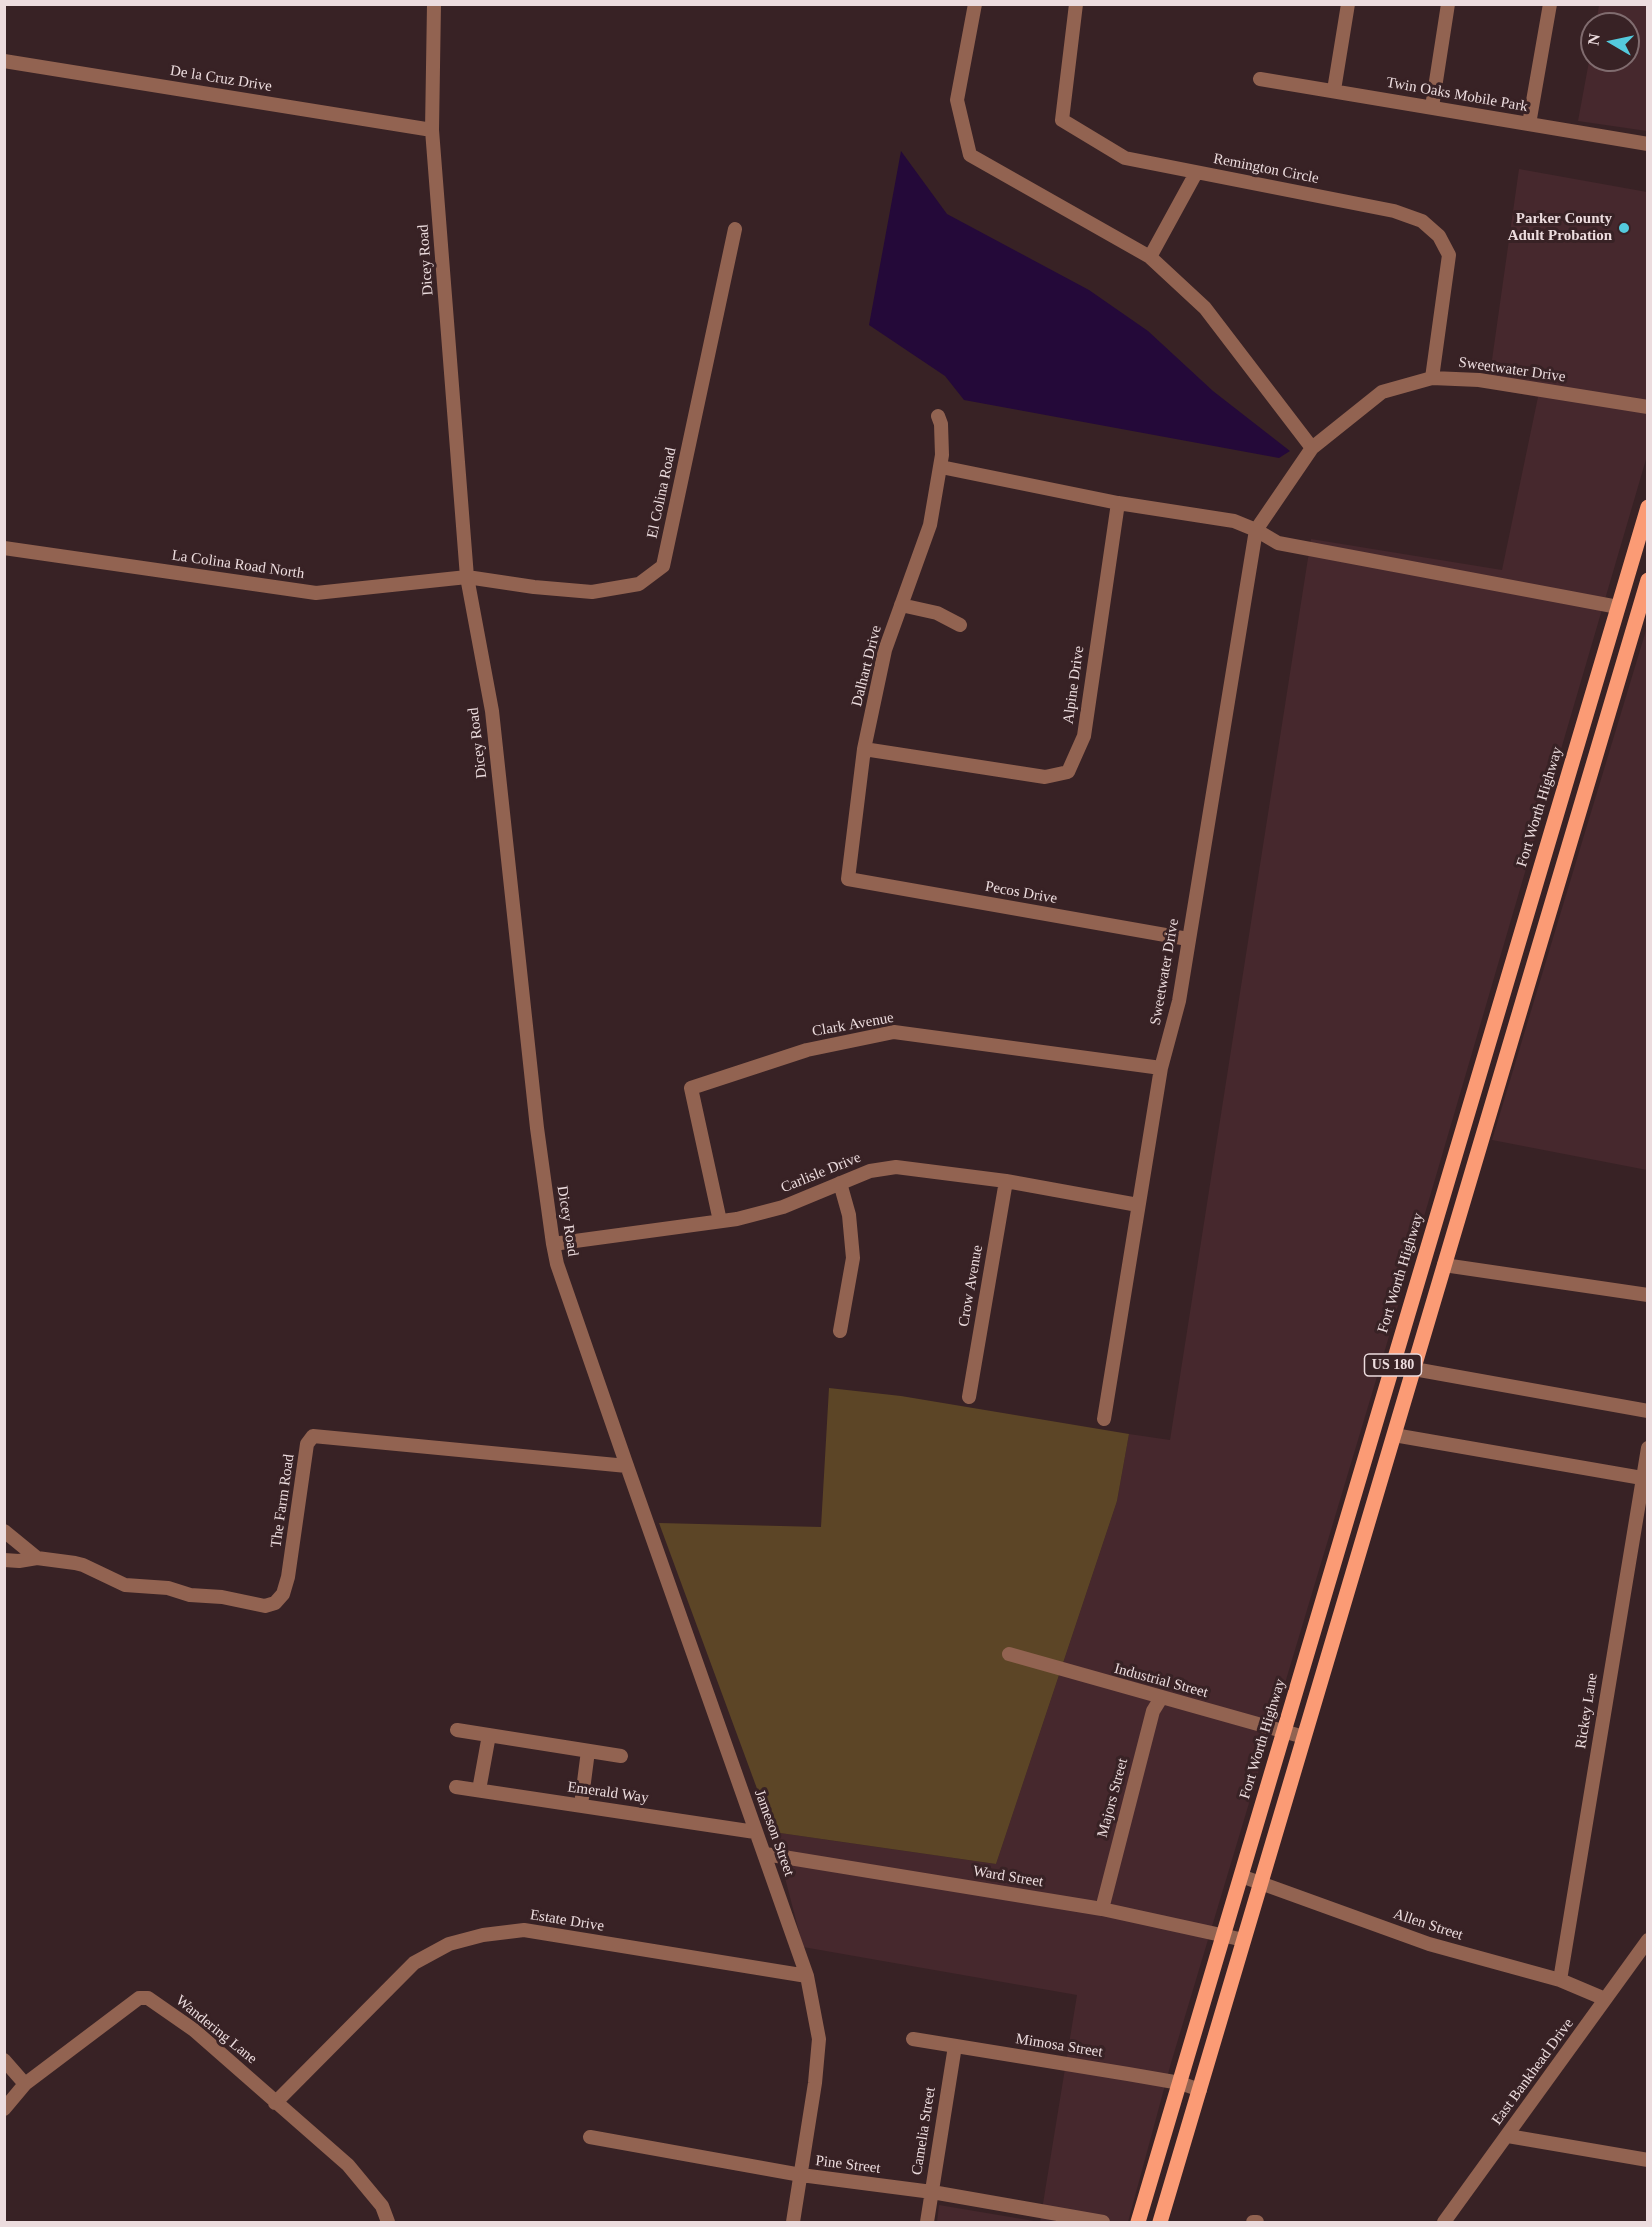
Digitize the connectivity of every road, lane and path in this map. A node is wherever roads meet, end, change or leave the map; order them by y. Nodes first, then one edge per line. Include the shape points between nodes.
1 (434, 4) edge
2 (975, 4) edge
3 (1076, 4) edge
4 (1348, 4) edge
5 (1448, 4) edge
6 (1550, 4) edge
7 (4, 62) edge
8 (1260, 79) dead end
9 (1334, 90) junction
10 (1432, 107) junction
11 (1529, 124) junction
12 (432, 129) junction
13 (1647, 144) edge
14 (1196, 173) junction
15 (735, 229) dead end
16 (1149, 257) junction
17 (1432, 378) junction
18 (1647, 407) edge
19 (938, 416) dead end
20 (1312, 448) junction
21 (940, 466) junction
22 (1118, 503) junction
23 (1647, 507) edge
24 (1256, 530) junction
25 (4, 548) edge
26 (467, 576) junction
27 (1647, 580) edge
28 (901, 605) junction
29 (1618, 607) junction
30 (960, 625) dead end
31 (1594, 690) junction
32 (1614, 694) junction
33 (864, 749) junction
34 (1558, 807) junction
35 (1578, 813) junction
36 (848, 879) joint
37 (1188, 939) junction
38 (1499, 1005) junction
39 (1520, 1010) junction
40 (1161, 1068) junction
41 (1006, 1181) junction
42 (840, 1183) junction
43 (1138, 1205) junction
44 (720, 1221) junction
45 (553, 1244) junction
46 (1444, 1265) junction
47 (1647, 1295) edge
48 (1408, 1313) junction
49 (1428, 1320) junction
50 (840, 1331) dead end
51 (1413, 1369) junction
52 (969, 1397) dead end
53 (1647, 1411) edge
54 (1104, 1419) dead end
55 (1394, 1435) junction
56 (1647, 1448) edge
57 (627, 1466) junction
58 (1642, 1478) junction
59 (1354, 1496) junction
60 (1374, 1501) junction
61 (4, 1532) edge
62 (37, 1558) junction
63 (4, 1560) edge
64 (1009, 1654) dead end
65 (1161, 1698) junction
66 (457, 1730) dead end
67 (1284, 1733) junction
68 (489, 1735) junction
69 (1304, 1737) junction
70 (588, 1751) junction
71 (621, 1756) dead end
72 (456, 1787) dead end
73 (479, 1790) junction
74 (580, 1805) junction
75 (755, 1832) junction
76 (765, 1854) junction
77 (1241, 1876) junction
78 (1261, 1882) junction
79 (1102, 1909) junction
80 (1224, 1935) junction
81 (1244, 1940) junction
82 (1647, 1940) edge
83 (807, 1976) junction
84 (1560, 1980) junction
85 (1605, 1999) junction
86 (913, 2039) dead end
87 (955, 2046) junction
88 (4, 2060) edge
89 (1180, 2083) junction
90 (25, 2084) junction
91 (1200, 2090) junction
92 (275, 2103) junction
93 (4, 2109) edge
94 (1508, 2136) junction
95 (590, 2137) dead end
96 (1647, 2160) edge
97 (801, 2175) junction
98 (932, 2192) junction
99 (388, 2223) edge
100 (793, 2223) edge
101 (927, 2223) edge
102 (1103, 2223) edge
103 (1138, 2223) edge
104 (1160, 2223) edge
105 (1444, 2223) edge

1 - 12 street, Dicey Road
2 - 16 street via 957,100 970,154
3 - 14 street, Remington Circle via 1062,120 1125,158
4 - 9 street
5 - 10 street
6 - 11 street
7 - 12 street, De la Cruz Drive
8 - 9 street, Twin Oaks Mobile Park
9 - 10 street, Twin Oaks Mobile Park
10 - 11 street, Twin Oaks Mobile Park
11 - 13 street, Twin Oaks Mobile Park
12 - 26 street, Dicey Road
14 - 16 street
14 - 17 street, Remington Circle via 1394,211 1422,221 1439,236 1449,255
15 - 26 street, El Colina Road via 663,566 639,584 592,592
16 - 20 street via 1205,308
17 - 18 street, Sweetwater Drive via 1479,380
17 - 20 street, Sweetwater Drive via 1382,392
19 - 21 street, Dalhart Drive
20 - 24 street, Sweetwater Drive
21 - 22 street
21 - 28 street, Dalhart Drive via 930,525
22 - 24 street via 1234,521
22 - 33 street, Alpine Drive via 1084,736 1068,772 1045,777
23 - 29 main road, Fort Worth Highway / US 180
24 - 29 street via 1278,543
24 - 37 street, Sweetwater Drive
25 - 26 street, La Colina Road North via 316,593
26 - 45 street, Dicey Road via 492,711
27 - 32 main road, US 180
28 - 30 street via 937,613
28 - 33 street, Dalhart Drive via 885,650
29 - 31 main road, Fort Worth Highway / US 180
31 - 32 main road
31 - 34 main road, Fort Worth Highway / US 180
32 - 35 main road, US 180
33 - 36 street, Dalhart Drive
34 - 35 main road
34 - 38 main road, Fort Worth Highway / US 180
35 - 39 main road, US 180
36 - 37 street, Pecos Drive
37 - 40 street, Sweetwater Drive via 1179,1001
38 - 39 main road
38 - 48 main road, Fort Worth Highway / US 180
39 - 46 main road, US 180
40 - 43 street, Sweetwater Drive
40 - 44 street, Clark Avenue via 894,1032 807,1050 691,1088
41 - 42 street, Carlisle Drive via 896,1167 870,1171
41 - 43 street, Carlisle Drive
41 - 52 street, Crow Avenue
42 - 44 street, Carlisle Drive via 783,1206
42 - 50 street via 853,1258
43 - 54 street, Sweetwater Drive
44 - 45 street, Carlisle Drive
45 - 57 street, Dicey Road
46 - 47 street
46 - 49 main road, US 180
48 - 49 main road
48 - 59 main road, Fort Worth Highway / US 180
49 - 51 main road, US 180
51 - 53 street
51 - 55 main road, US 180
55 - 58 street
55 - 60 main road, US 180
56 - 58 street, Rickey Lane
57 - 62 street, The Farm Road via 313,1436 307,1444 288,1576 282,1594 275,1603 265,1606 168,1588 125,1585 83,1565
57 - 75 street, Jameson Street
58 - 84 street, Rickey Lane
59 - 60 main road
59 - 67 main road, Fort Worth Highway / US 180
60 - 69 main road, US 180
61 - 62 street, The Farm Road
62 - 63 street, The Farm Road
64 - 65 street, Industrial Street
65 - 67 street, Industrial Street
65 - 79 street, Majors Street via 1153,1711
66 - 68 street
67 - 69 street, Industrial Street
67 - 77 main road, Fort Worth Highway / US 180
68 - 70 street
68 - 73 street
69 - 78 main road, US 180
70 - 71 street
70 - 74 street
72 - 73 street, Emerald Way
73 - 74 street, Emerald Way
74 - 75 street, Emerald Way
75 - 76 street, Jameson Street
76 - 79 street, Ward Street
76 - 83 street, Jameson Street
77 - 78 street, Allen Street
77 - 80 main road, Fort Worth Highway / US 180
78 - 81 main road, US 180
78 - 84 street, Allen Street via 1430,1944
79 - 80 street, Ward Street
80 - 81 street, Ward Street
80 - 89 main road, Fort Worth Highway / US 180
81 - 91 main road, US 180
82 - 85 street, East Bankhead Drive
83 - 92 street, Estate Drive via 524,1930 483,1935 449,1944 414,1963
83 - 97 street, Jameson Street via 819,2039
84 - 85 street, Allen Street
85 - 94 street, East Bankhead Drive
86 - 87 street, Mimosa Street
87 - 89 street, Mimosa Street
87 - 98 street, Camelia Street
88 - 90 street
89 - 91 street, Mimosa Street
89 - 103 main road, Fort Worth Highway / US 180
90 - 92 street, Wandering Lane via 139,1998 148,1998 194,2030
90 - 93 street, Wandering Lane
91 - 104 main road, US 180
92 - 99 street, Wandering Lane via 348,2165 382,2206
94 - 96 street
94 - 105 street, East Bankhead Drive
95 - 97 street, Pine Street
97 - 98 street, Pine Street
97 - 100 street, Jameson Street
98 - 101 street, Camelia Street
98 - 102 street, Pine Street

